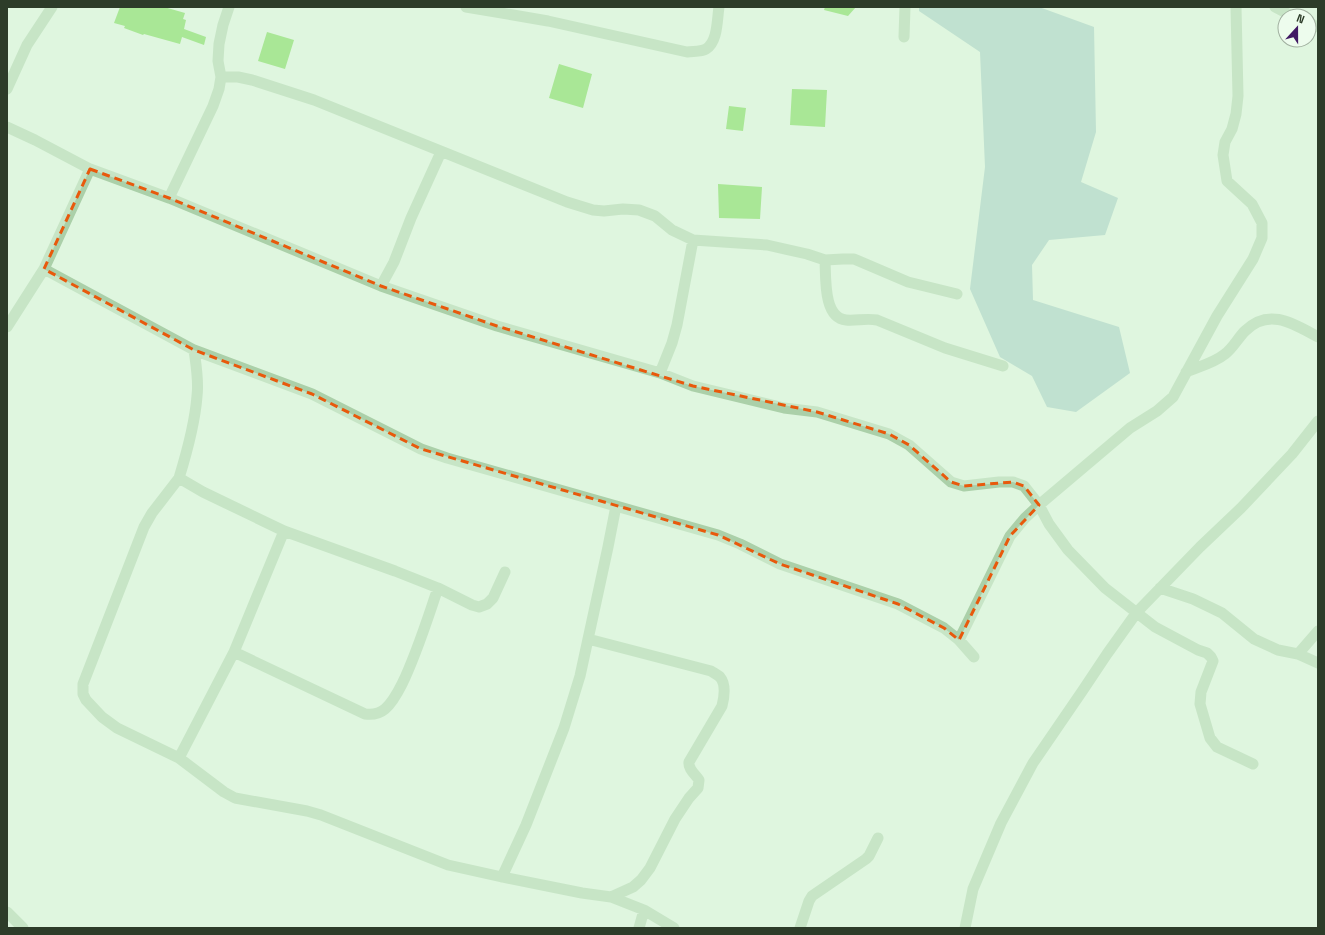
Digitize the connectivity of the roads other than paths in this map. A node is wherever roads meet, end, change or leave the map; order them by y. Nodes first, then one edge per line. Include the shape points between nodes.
1 (52, 7) edge
2 (229, 7) edge
3 (466, 7) edge
4 (719, 7) edge
5 (904, 7) edge
6 (1236, 7) edge
7 (904, 37) dead end
8 (221, 77) junction
9 (7, 89) edge
10 (7, 127) edge
11 (441, 152) junction
12 (90, 169) junction
13 (169, 198) junction
14 (693, 240) junction
15 (826, 260) junction
16 (44, 269) junction
17 (381, 286) junction
18 (957, 294) dead end
19 (7, 327) edge
20 (1318, 337) edge
21 (194, 350) junction
22 (1003, 366) dead end
23 (1186, 372) junction
24 (660, 373) junction
25 (1318, 421) edge
26 (179, 478) junction
27 (1038, 505) junction
28 (616, 506) junction
29 (284, 530) junction
30 (505, 572) dead end
31 (438, 588) junction
32 (1160, 588) junction
33 (1137, 612) junction
34 (1318, 631) edge
35 (588, 639) junction
36 (959, 640) junction
37 (234, 652) junction
38 (1298, 654) junction
39 (974, 656) dead end
40 (1318, 662) edge
41 (179, 758) junction
42 (1253, 764) dead end
43 (878, 838) dead end
44 (502, 878) junction
45 (611, 897) junction
46 (644, 910) junction
47 (7, 912) edge
48 (23, 928) edge
49 (639, 928) edge
50 (674, 928) edge
51 (800, 928) edge
52 (965, 928) edge

1 - 9 street via 27,45
2 - 8 street via 219,44 218,61
3 - 4 street via 548,21 687,52 702,51 711,45 715,37
5 - 7 street
6 - 23 street via 1238,96 1236,114 1225,142 1223,155 1227,181 1252,204 1262,223 1262,238 1253,259
8 - 11 street via 252,80 314,100
8 - 13 street via 214,106
10 - 12 street
11 - 14 street via 567,202 594,210 639,210 655,216 672,230
11 - 17 street via 394,262
12 - 13 street
12 - 16 street
13 - 17 street
14 - 15 street via 767,245
14 - 24 street via 675,331
15 - 18 street via 854,259 908,282
15 - 22 street via 828,303 837,317 846,320 877,320 945,348
16 - 19 street
16 - 21 street
17 - 24 street via 497,326
20 - 23 street via 1292,323 1267,319 1246,330 1226,354
21 - 26 street via 198,396
21 - 28 street via 312,394 421,449
23 - 27 street via 1173,397 1130,428
24 - 27 street via 719,393 784,408 817,412 889,434 909,445 951,482 964,486 1013,482 1024,486
25 - 32 street via 1272,476
26 - 29 street
26 - 41 street via 144,527 87,673 83,694 102,717 117,728
27 - 33 street via 1068,550 1105,588
27 - 36 street via 1010,536
28 - 35 street
28 - 36 street via 718,535 780,564 898,604 944,628
29 - 31 street
29 - 37 street
30 - 31 street via 493,598 479,607
31 - 37 street via 411,666 397,694 386,708 375,714 365,714
32 - 33 street
32 - 38 street via 1193,599 1222,614 1254,639 1278,650
33 - 42 street via 1155,626 1211,657 1213,661 1201,692 1200,704 1210,738 1217,747
33 - 52 street via 1032,763 1001,823 974,889
34 - 38 street
35 - 44 street via 564,728
35 - 45 street via 711,672 719,676 723,683 722,706 689,762 690,769 699,780 698,788 675,819 650,868 641,880 633,887
36 - 39 street
37 - 41 street
38 - 40 street
41 - 44 street via 235,798 321,815 448,865
43 - 51 street via 866,859 812,896
44 - 45 street
45 - 46 street
46 - 49 street
46 - 50 street
47 - 48 street

